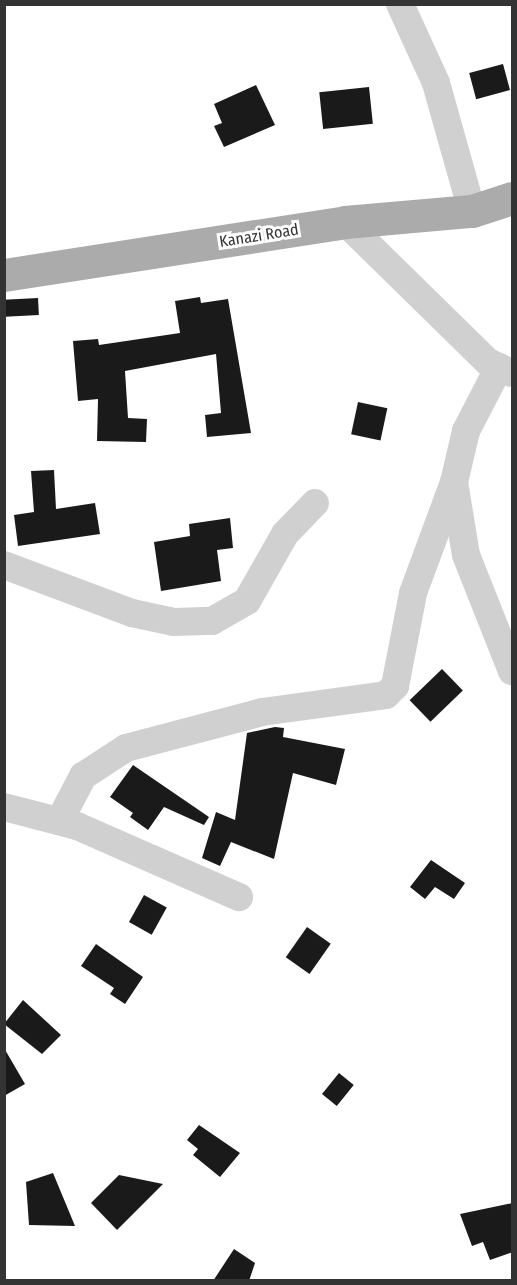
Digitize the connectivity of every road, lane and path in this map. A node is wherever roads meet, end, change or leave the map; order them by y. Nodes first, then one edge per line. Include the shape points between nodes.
1 (400, 4) edge
2 (513, 198) edge
3 (472, 212) junction
4 (345, 222) junction
5 (4, 275) edge
6 (506, 370) edge
7 (454, 482) junction
8 (315, 503) dead end
9 (4, 565) edge
10 (513, 671) edge
11 (4, 807) edge
12 (60, 820) junction
13 (239, 897) dead end

1 - 3 street via 436,83
2 - 3 main road, Kanazi Road
3 - 4 main road, Kanazi Road
4 - 5 main road, Kanazi Road
4 - 6 street via 402,282
6 - 7 street via 466,431
7 - 10 street via 466,555
7 - 12 street via 413,593 395,686 386,695 262,712 126,748 83,776
8 - 9 street via 285,534 247,601 212,621 174,622 132,613
11 - 12 street
12 - 13 street via 160,858

